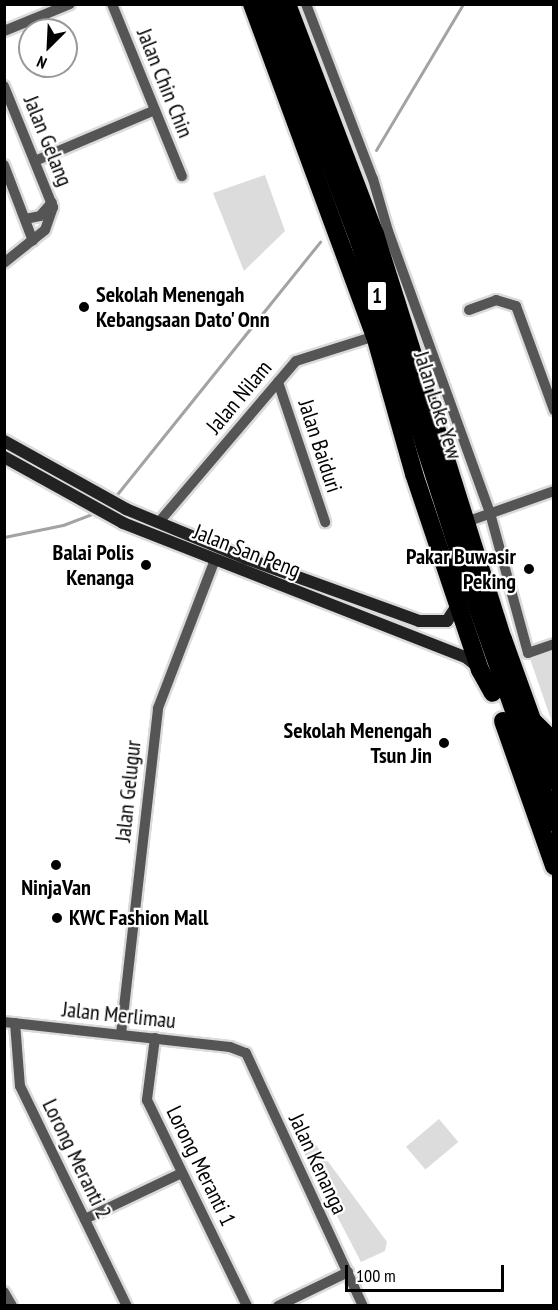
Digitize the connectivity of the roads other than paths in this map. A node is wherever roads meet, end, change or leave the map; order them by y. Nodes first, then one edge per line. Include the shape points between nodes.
1 (70, 4) edge
2 (112, 4) edge
3 (252, 4) edge
4 (269, 4) edge
5 (287, 4) edge
6 (306, 4) edge
7 (4, 31) edge
8 (5, 90) edge
9 (155, 110) junction
10 (34, 161) junction
11 (4, 165) edge
12 (182, 176) dead end
13 (52, 201) junction
14 (25, 219) junction
15 (33, 241) junction
16 (4, 263) edge
17 (469, 310) dead end
18 (375, 336) junction
19 (278, 382) junction
20 (554, 410) edge
21 (4, 441) edge
22 (4, 457) edge
23 (554, 491) edge
24 (490, 513) junction
25 (323, 518) dead end
26 (159, 522) junction
27 (466, 522) junction
28 (200, 540) junction
29 (245, 558) junction
30 (214, 562) junction
31 (465, 598) junction
32 (419, 621) junction
33 (416, 638) junction
34 (554, 644) edge
35 (480, 670) junction
36 (493, 693) junction
37 (530, 719) junction
38 (554, 742) edge
39 (554, 781) edge
40 (554, 823) edge
41 (554, 866) edge
42 (10, 1023) edge
43 (121, 1034) junction
44 (155, 1038) junction
45 (230, 1047) joint
46 (182, 1173) junction
47 (85, 1220) junction
48 (348, 1272) junction
49 (4, 1292) edge
50 (12, 1305) edge
51 (127, 1305) edge
52 (247, 1305) edge
53 (278, 1305) edge
54 (363, 1305) edge

1 - 7 street
2 - 9 street, Jalan Chin Chin
3 - 18 highway
4 - 31 highway, Jalan Loke Yew / 1 via 359,241
5 - 27 highway, Jalan Loke Yew / 1 via 375,234
6 - 24 street via 374,179 388,231
8 - 10 street, Jalan Gelang
9 - 10 street
9 - 12 street, Jalan Chin Chin
10 - 13 street, Jalan Gelang
11 - 14 street
13 - 14 street via 40,216
13 - 15 street, Jalan Gelang via 51,220
14 - 15 street
15 - 16 street, Jalan Gelang
17 - 20 street via 496,300 516,306
18 - 19 street, Jalan Nilam via 296,362
18 - 31 highway via 414,474
19 - 25 street, Jalan Baiduri
19 - 26 street, Jalan Nilam
21 - 26 street, Jalan San Peng via 100,496
22 - 30 street, Jalan San Peng via 109,517
23 - 24 street
24 - 27 street
24 - 34 street via 528,653
26 - 28 street, Jalan San Peng
27 - 37 highway, Jalan Loke Yew / 1
28 - 29 street, Jalan San Peng
28 - 30 street
29 - 30 street
29 - 32 street, Jalan San Peng
30 - 33 street, Jalan San Peng
30 - 43 street, Jalan Gelugur via 159,708
31 - 32 street, Jalan San Peng via 447,621
31 - 35 highway
31 - 36 highway
31 - 40 highway, Jalan Loke Yew / 1
32 - 33 street via 433,633
33 - 35 street, Jalan San Peng via 467,658
35 - 36 highway
36 - 41 highway
37 - 38 highway
37 - 39 highway, Jalan Loke Yew / 1
42 - 43 street, Jalan Merlimau
42 - 47 street, Lorong Meranti 2 via 20,1086
43 - 44 street, Jalan Merlimau
44 - 45 street, Jalan Merlimau
44 - 46 street, Lorong Meranti 1 via 147,1100
45 - 48 street, Jalan Kenanga via 246,1053
46 - 47 street
46 - 52 street, Lorong Meranti 1
47 - 51 street, Lorong Meranti 2
48 - 53 street
48 - 54 street, Jalan Kenanga
49 - 50 street

